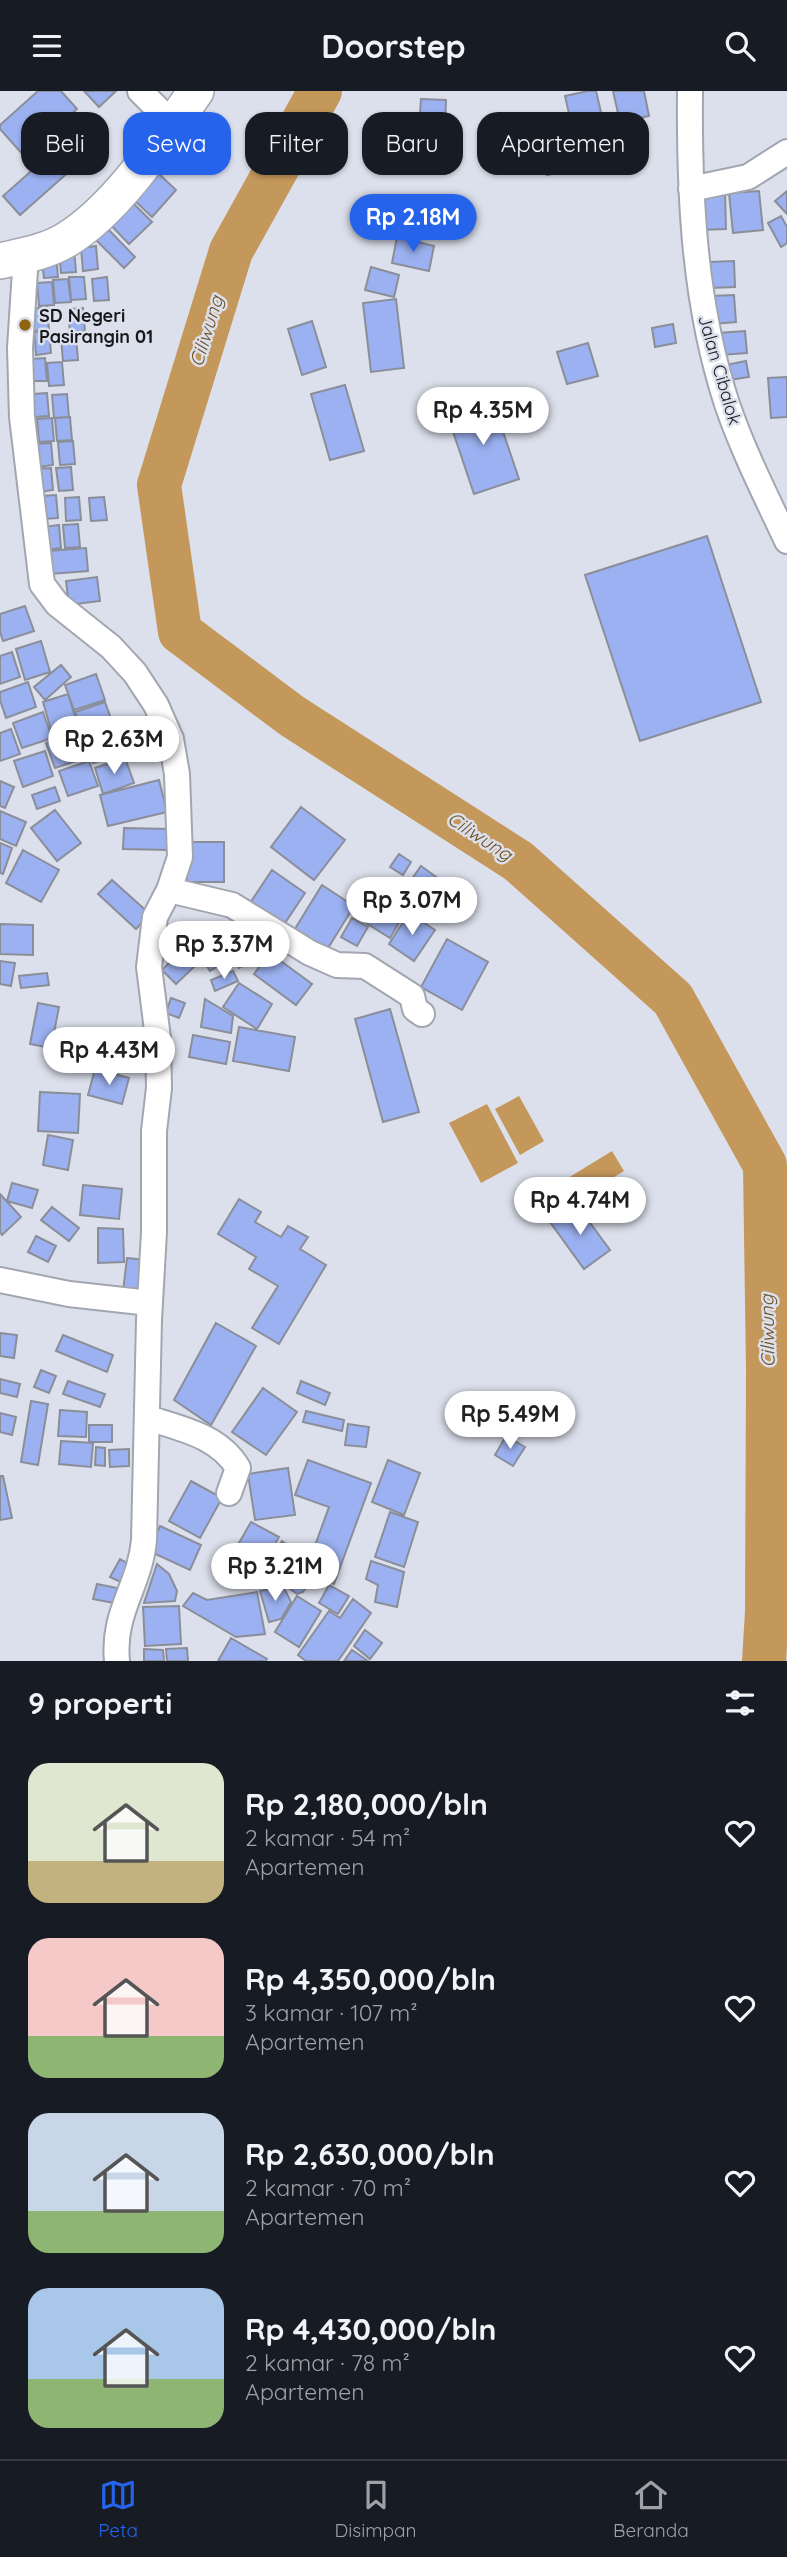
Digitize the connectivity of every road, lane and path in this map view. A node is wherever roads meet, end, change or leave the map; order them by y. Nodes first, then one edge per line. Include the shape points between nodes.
1 (140, 91) edge
2 (195, 91) edge
3 (690, 91) edge
4 (161, 112) edge
5 (181, 112) edge
6 (787, 152) edge
7 (134, 175) edge
8 (691, 189) junction
9 (13, 258) edge
10 (787, 541) edge
11 (169, 890) junction
12 (422, 1014) dead end
13 (0, 1280) edge
14 (150, 1303) junction
15 (148, 1418) junction
16 (229, 1493) dead end
17 (117, 1661) edge

1 - 4 street
2 - 5 main road
3 - 8 street, Jalan Cibalok
6 - 8 street via 748,177
7 - 9 main road via 68,239
8 - 10 street, Jalan Cibalok via 702,306 716,367 739,437
9 - 11 street via 21,317 22,417 41,584 57,604 111,647 135,673 171,739 181,836 180,857
11 - 12 street via 232,905 337,965 365,966 412,996 415,1010
11 - 14 street via 155,917 149,967 159,1088
13 - 14 street
14 - 15 street
15 - 16 street via 204,1437 230,1455 238,1468
15 - 17 street via 143,1549 118,1620

